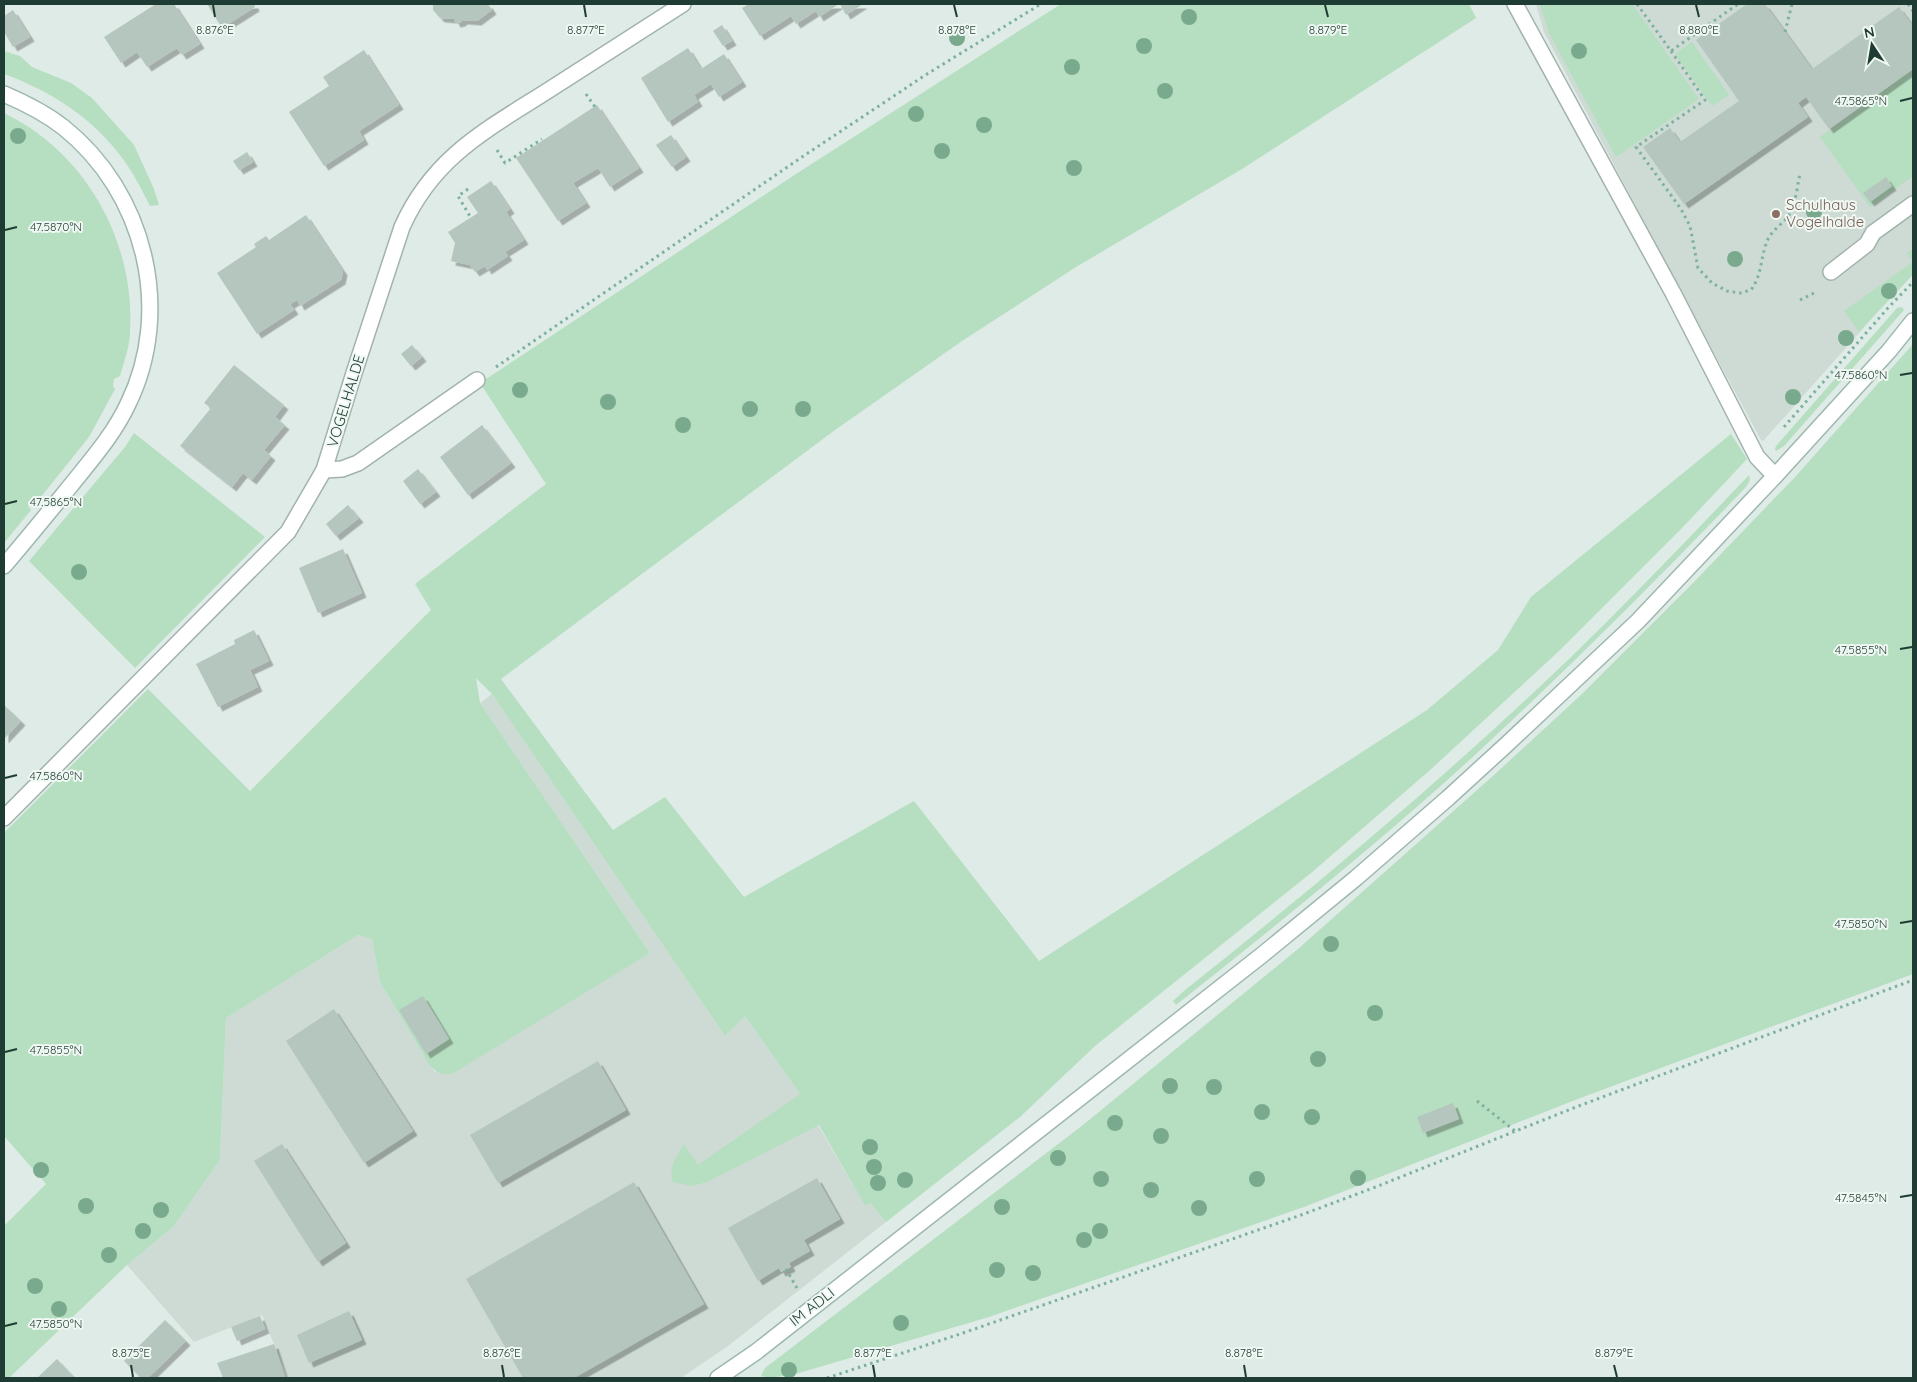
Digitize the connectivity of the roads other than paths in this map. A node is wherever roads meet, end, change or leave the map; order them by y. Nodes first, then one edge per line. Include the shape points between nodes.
1 (683, 4) edge
2 (1515, 4) edge
3 (4, 94) edge
4 (1913, 204) edge
5 (1831, 272) dead end
6 (1913, 320) edge
7 (477, 380) road end
8 (324, 470) junction
9 (1776, 476) junction
10 (4, 566) edge
11 (4, 818) edge
12 (718, 1378) edge

1 - 8 street, VOGELHALDE via 484,131 449,159 423,189 402,227
2 - 9 street via 1673,293 1757,457
3 - 10 street via 63,126 109,176 139,235 147,270 150,306 147,350 134,390 121,416 98,452
4 - 5 street via 1874,233 1867,244
6 - 9 street, IM ADLI
7 - 8 street via 358,463 342,469
8 - 11 street, VOGELHALDE via 288,532
9 - 12 street, IM ADLI via 1638,620 1506,745 1356,878 756,1352

